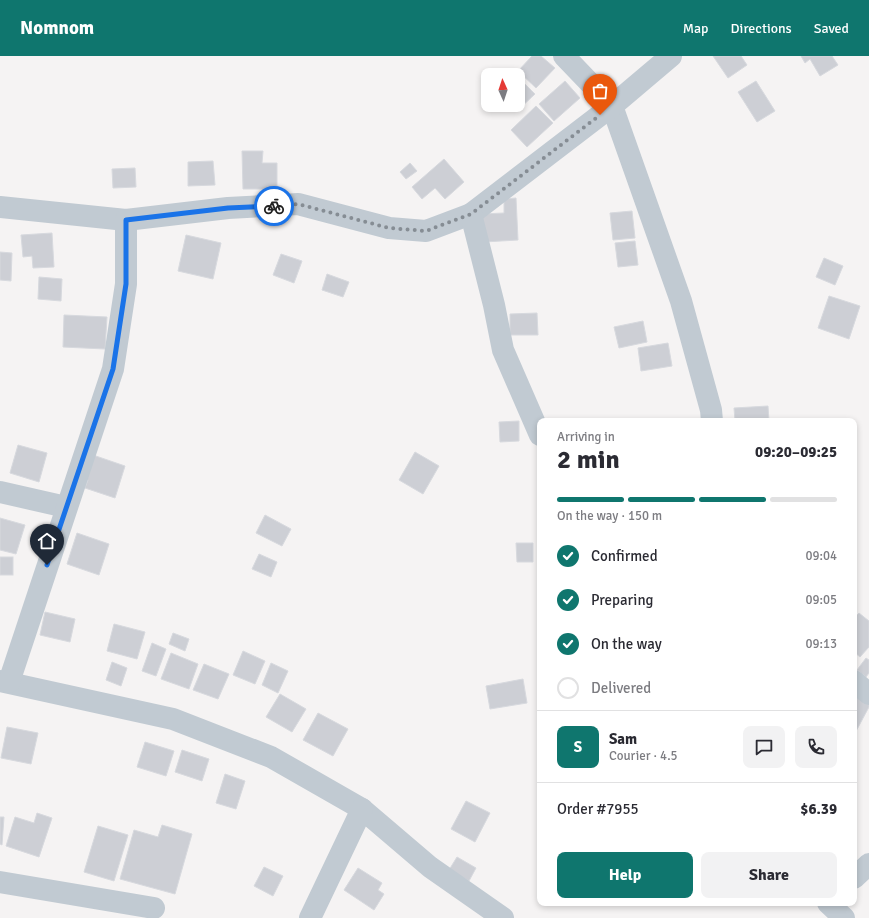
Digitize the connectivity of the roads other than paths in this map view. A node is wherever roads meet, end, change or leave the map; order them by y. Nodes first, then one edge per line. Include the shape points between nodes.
1 (564, 56) edge
2 (671, 56) edge
3 (612, 106) junction
4 (0, 207) edge
5 (471, 214) junction
6 (126, 220) junction
7 (712, 418) edge
8 (537, 428) edge
9 (0, 492) edge
10 (66, 507) junction
11 (5, 682) edge
12 (857, 684) edge
13 (869, 694) edge
14 (362, 809) junction
15 (869, 864) edge
16 (857, 875) edge
17 (0, 882) edge
18 (831, 906) edge
19 (154, 908) dead end
20 (310, 918) edge
21 (503, 918) edge
22 (844, 918) edge

1 - 3 street
2 - 3 street
3 - 5 street
3 - 7 street via 680,302
4 - 6 street
5 - 6 street via 426,231 389,228 298,204 228,208
5 - 8 street via 503,350
6 - 10 street via 126,284 113,369
9 - 10 street
10 - 11 street
11 - 14 street via 173,719 271,757
12 - 13 street
14 - 20 street
14 - 21 street via 430,867
15 - 16 street
17 - 19 street
18 - 22 street

